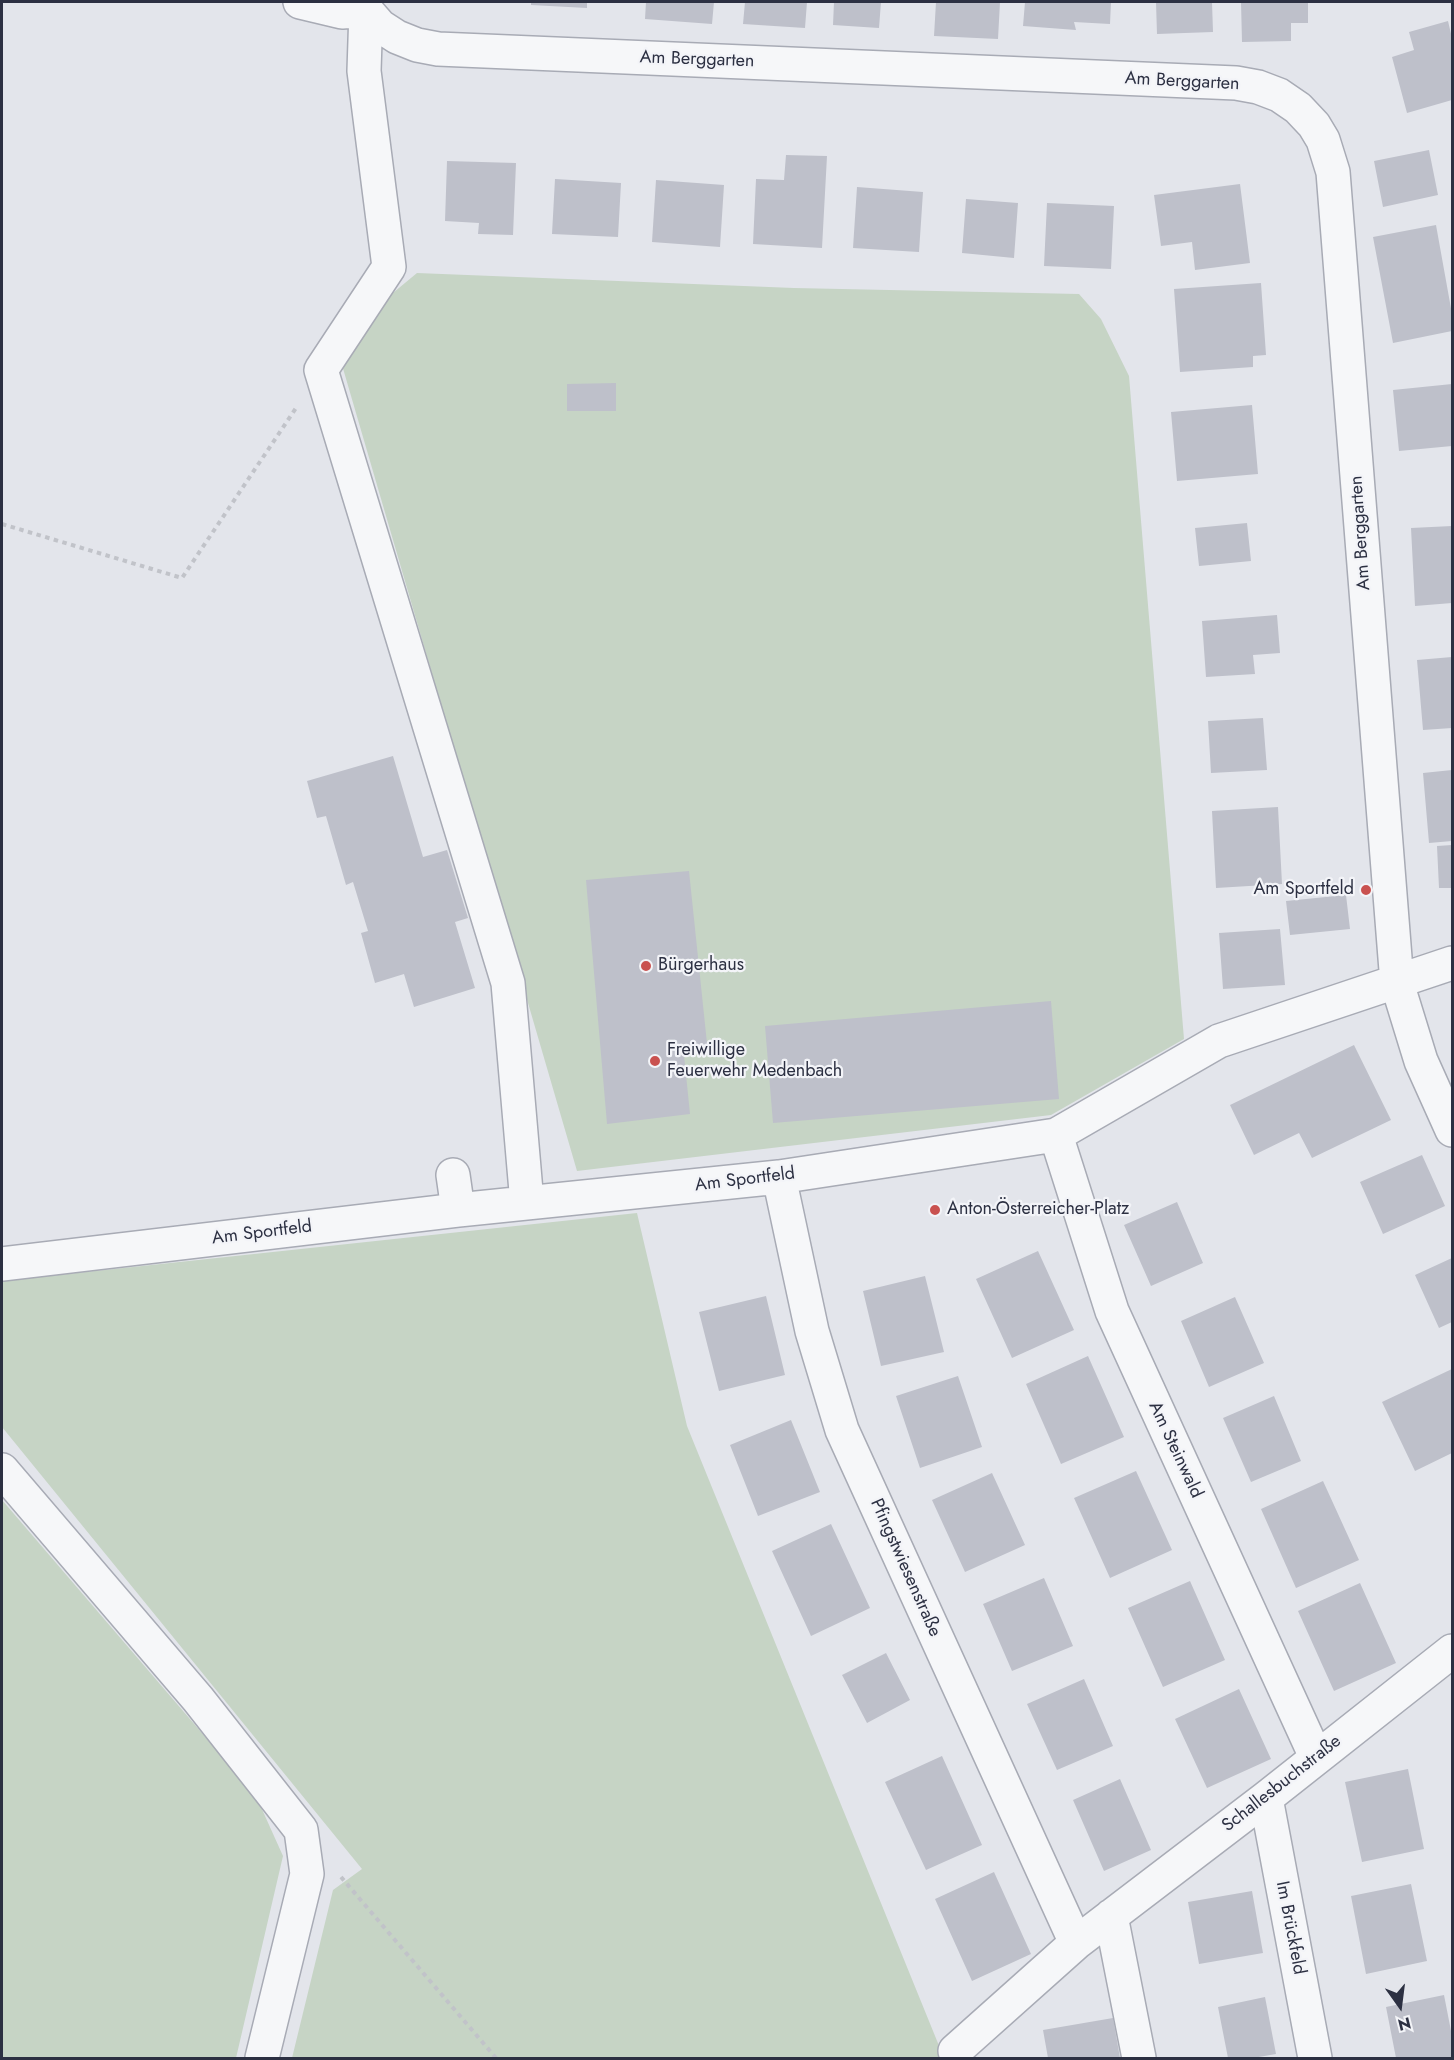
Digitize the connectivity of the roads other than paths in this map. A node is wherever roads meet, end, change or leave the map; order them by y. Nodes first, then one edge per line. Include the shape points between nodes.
1 (300, 2) edge
2 (364, 6) edge
3 (1452, 963) edge
4 (1397, 983) junction
5 (1452, 1130) edge
6 (1056, 1135) junction
7 (453, 1175) dead end
8 (779, 1177) junction
9 (527, 1203) junction
10 (458, 1210) junction
11 (2, 1264) edge
12 (2, 1470) edge
13 (1452, 1651) edge
14 (1316, 1757) junction
15 (1266, 1798) junction
16 (1110, 1917) junction
17 (1076, 1943) junction
18 (955, 2051) dead end
19 (262, 2058) edge
20 (1139, 2058) edge
21 (1315, 2058) edge

1 - 2 street via 342,12
2 - 4 street, Am Berggarten via 380,26 397,37 438,49 1236,83 1269,91 1299,108 1323,140 1333,172
2 - 9 street via 364,71 389,267 321,370 508,983
3 - 4 street, Am Sportfeld
4 - 5 street, Am Berggarten via 1421,1060
4 - 6 street, Am Sportfeld via 1219,1041
6 - 8 street, Am Sportfeld
6 - 14 street, Am Steinwald via 1112,1311
7 - 10 street
8 - 9 street, Am Sportfeld
8 - 17 street, Pfingstwiesenstraße via 813,1331 842,1430
9 - 10 street, Am Sportfeld
10 - 11 street, Am Sportfeld
12 - 19 street via 198,1699 302,1830 307,1874
13 - 14 street, Schallesbuchstraße
14 - 15 street, Schallesbuchstraße
15 - 16 street, Schallesbuchstraße
15 - 21 street, Im Brückfeld
16 - 17 street, Schallesbuchstraße
16 - 20 street
17 - 18 street, Schallesbuchstraße

